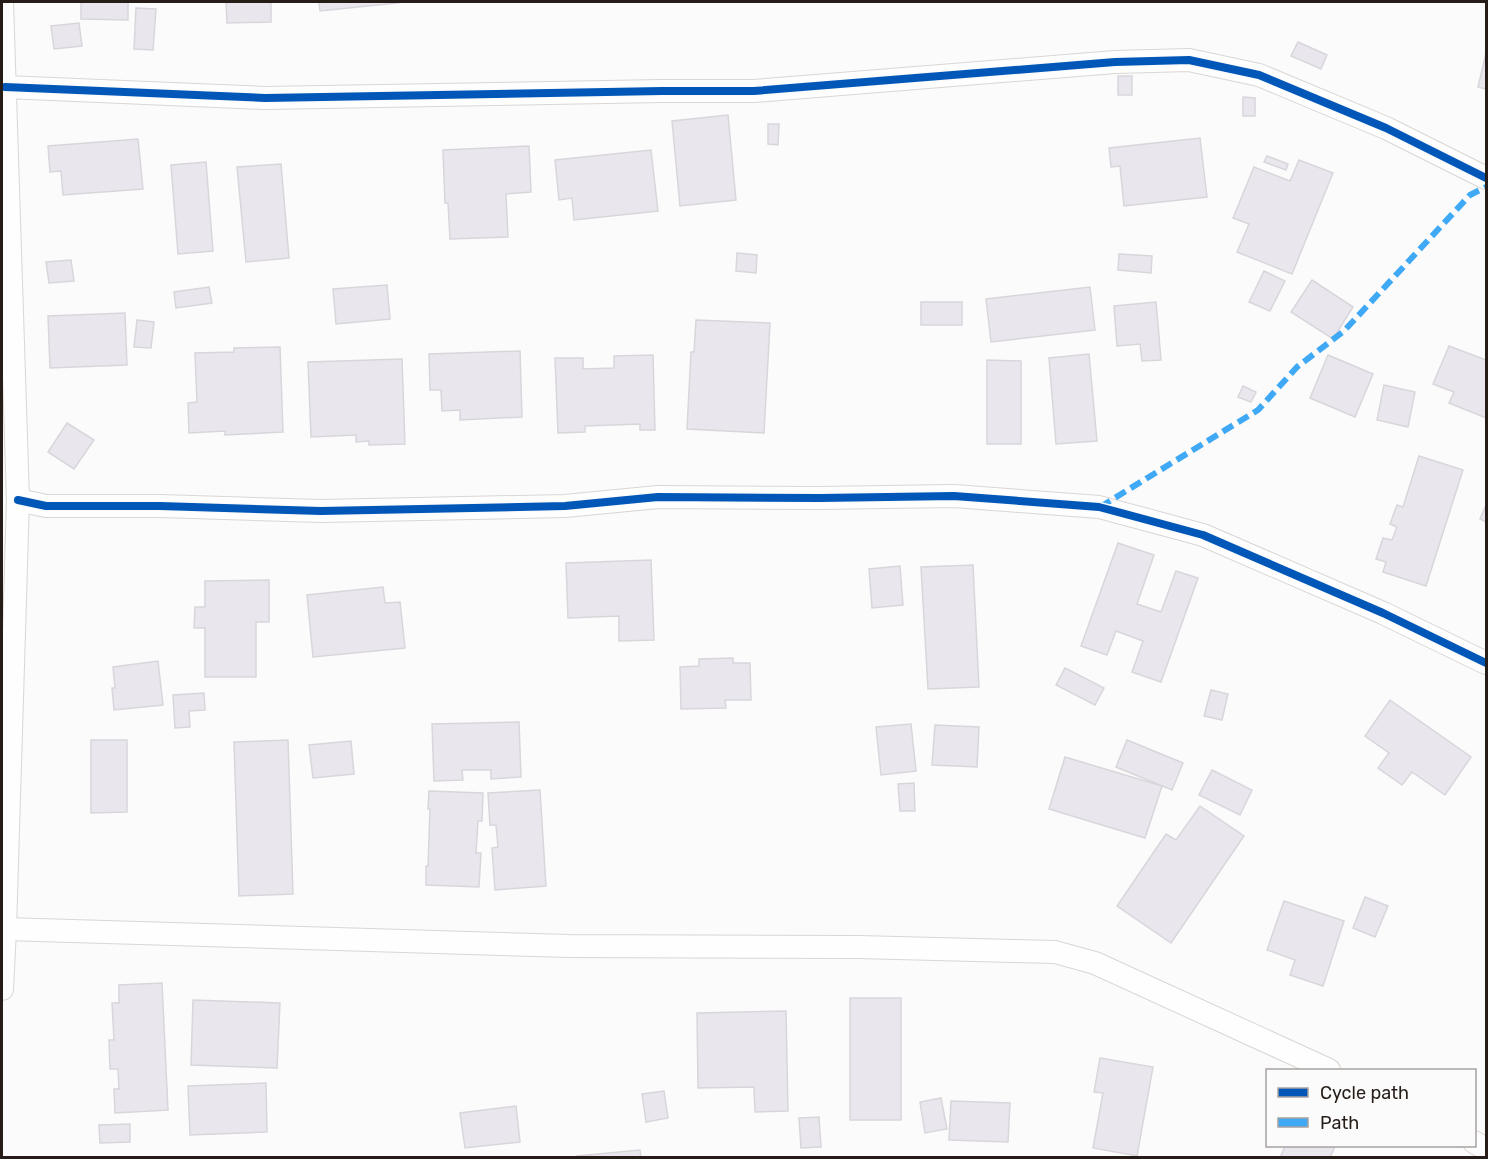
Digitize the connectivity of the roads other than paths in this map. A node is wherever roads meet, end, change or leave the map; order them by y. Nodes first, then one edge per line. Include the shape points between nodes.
1 (3, 2) edge
2 (2, 29) edge
3 (5, 87) junction
4 (1486, 178) edge
5 (8, 442) edge
6 (18, 500) junction
7 (1486, 663) edge
8 (5, 929) junction
9 (2, 988) edge
10 (1325, 1069) edge

1 - 2 street
2 - 3 street
3 - 4 street via 265,98 754,91 1115,62 1189,60 1259,75 1386,128
3 - 5 street via 10,233
5 - 6 street
6 - 7 street via 46,506 321,512 565,506 658,497 954,496 1099,507 1203,536 1383,613
6 - 8 street
8 - 9 street
8 - 10 street via 569,946 1054,952 1095,963

